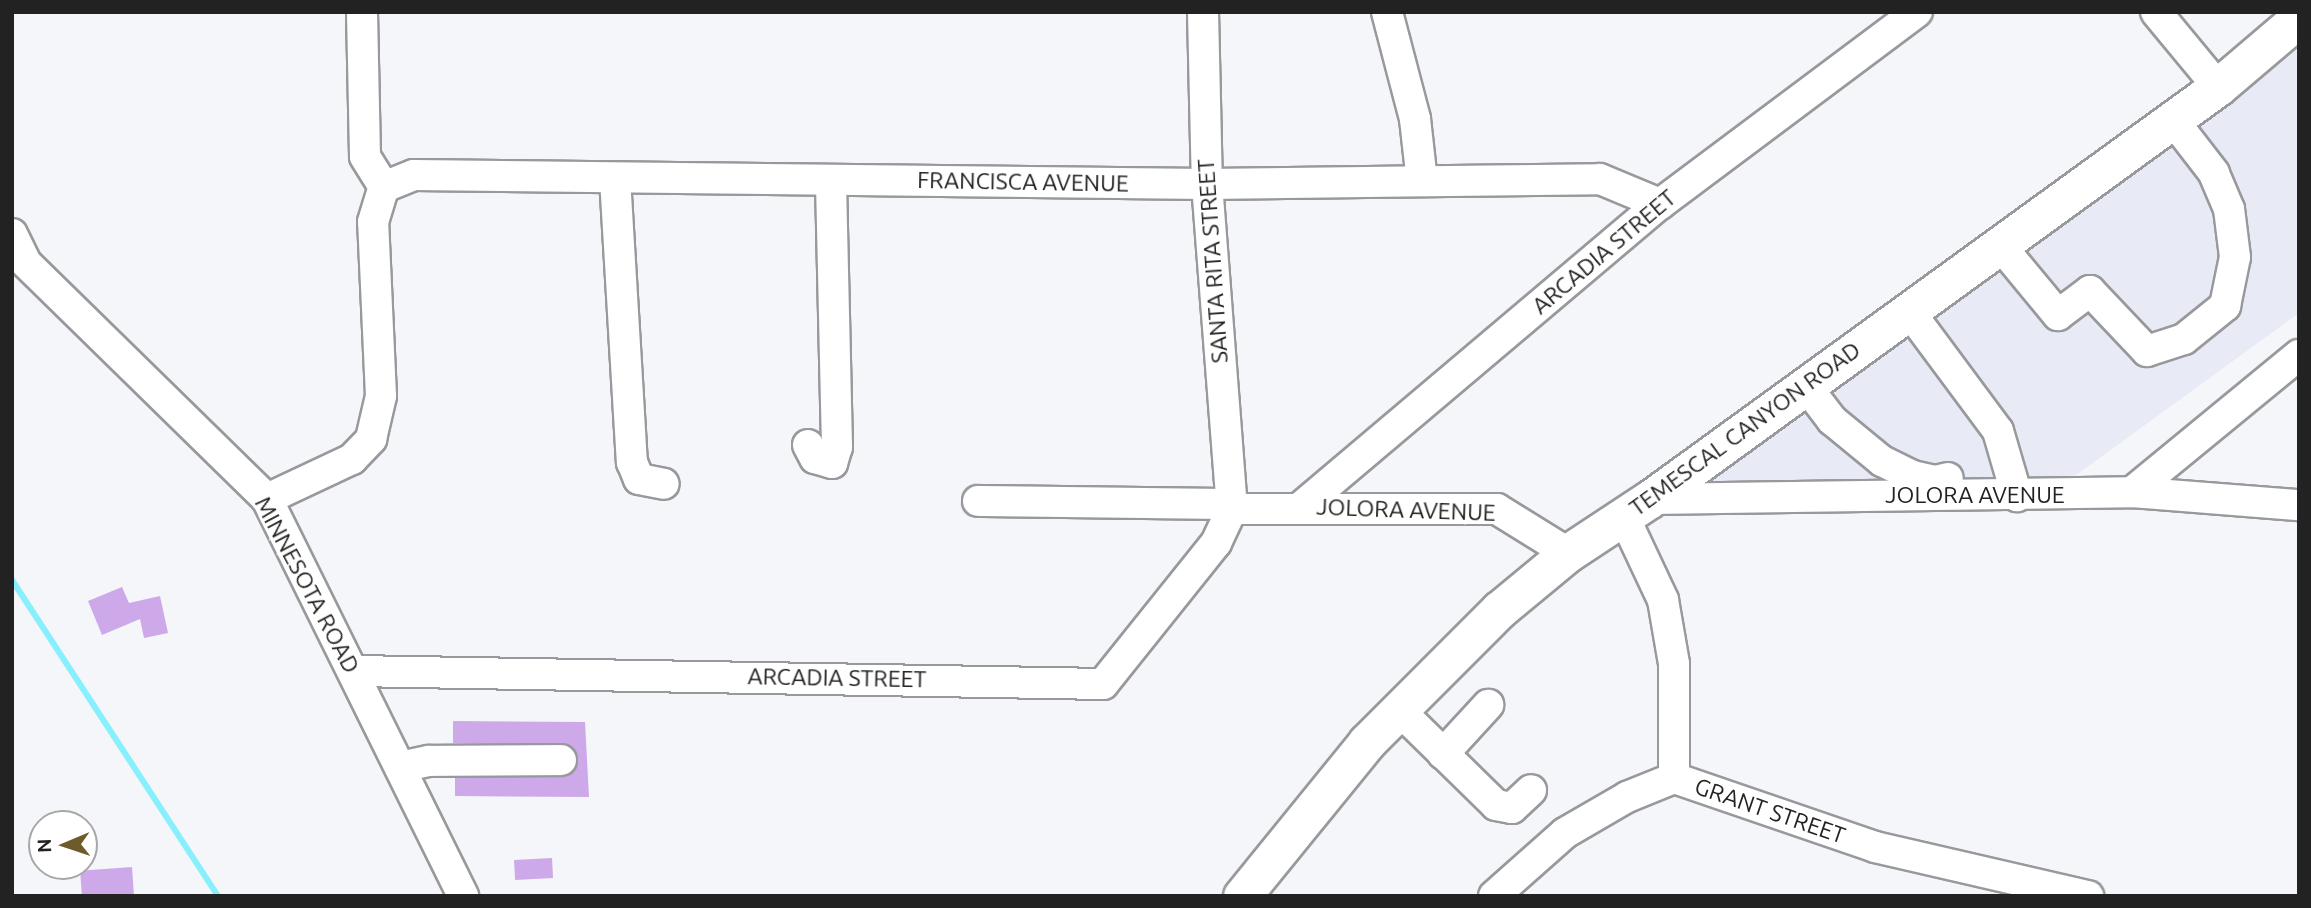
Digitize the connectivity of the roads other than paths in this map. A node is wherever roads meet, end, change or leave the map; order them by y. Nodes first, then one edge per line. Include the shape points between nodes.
1 (362, 12) edge
2 (1203, 12) edge
3 (1387, 12) edge
4 (1917, 12) edge
5 (2157, 12) edge
6 (2299, 18) edge
7 (2217, 87) junction
8 (2173, 120) junction
9 (615, 178) junction
10 (831, 180) junction
11 (1422, 181) junction
12 (1207, 184) junction
13 (384, 187) junction
14 (1660, 204) junction
15 (12, 234) edge
16 (2000, 245) junction
17 (19, 260) edge
18 (1909, 311) junction
19 (2299, 355) edge
20 (1806, 386) junction
21 (808, 445) dead end
22 (664, 484) dead end
23 (2133, 492) junction
24 (2003, 495) junction
25 (267, 499) junction
26 (978, 501) dead end
27 (2299, 505) edge
28 (1231, 506) junction
29 (1302, 506) junction
30 (1637, 508) junction
31 (1568, 553) junction
32 (353, 671) junction
33 (1488, 705) dead end
34 (1398, 709) junction
35 (1443, 754) junction
36 (561, 760) dead end
37 (400, 767) junction
38 (1674, 778) junction
39 (1531, 790) dead end
40 (2069, 894) edge
41 (463, 896) edge
42 (1242, 896) edge
43 (1494, 896) edge

1 - 13 street via 366,156
2 - 12 street, SANTA RITA STREET
3 - 11 street via 1415,119
4 - 14 street, ARCADIA STREET
5 - 7 street
6 - 7 main road, TEMESCAL CANYON ROAD
7 - 8 main road, TEMESCAL CANYON ROAD
8 - 16 main road, TEMESCAL CANYON ROAD
8 - 16 street via 2214,173 2229,209 2235,257 2225,306 2184,340 2147,351 2090,291 2058,315
9 - 10 street, FRANCISCA AVENUE
9 - 13 street, FRANCISCA AVENUE via 414,175
9 - 22 street via 632,462 639,479
10 - 12 street, FRANCISCA AVENUE
10 - 21 street via 837,447 832,463 816,458
11 - 12 street, FRANCISCA AVENUE
11 - 14 street, FRANCISCA AVENUE via 1600,179
12 - 28 street, SANTA RITA STREET
13 - 25 street via 373,222 381,396 371,439 352,459
14 - 29 street, ARCADIA STREET
15 - 17 street, MINNESOTA ROAD
16 - 18 main road, TEMESCAL CANYON ROAD
17 - 25 street, MINNESOTA ROAD
18 - 20 main road, TEMESCAL CANYON ROAD
18 - 24 street via 1998,431
19 - 23 street
20 - 24 street via 1832,420 1882,461 1935,481 1962,474
20 - 30 main road, TEMESCAL CANYON ROAD
23 - 24 street, JOLORA AVENUE
23 - 27 street, JOLORA AVENUE
24 - 30 street, JOLORA AVENUE
25 - 32 street, MINNESOTA ROAD
26 - 28 street, JOLORA AVENUE
28 - 29 street, JOLORA AVENUE
28 - 32 street, ARCADIA STREET via 1216,543 1103,684
29 - 31 street, JOLORA AVENUE via 1497,509
30 - 31 main road, TEMESCAL CANYON ROAD
30 - 38 street, GRANT STREET via 1663,600 1674,664
31 - 34 main road, TEMESCAL CANYON ROAD via 1489,619
32 - 37 street, MINNESOTA ROAD
33 - 35 street
34 - 35 street
34 - 42 main road, TEMESCAL CANYON ROAD
35 - 39 street via 1484,796 1505,808 1512,808
36 - 37 street via 429,761
37 - 41 street, MINNESOTA ROAD
38 - 40 street, GRANT STREET via 1875,847
38 - 43 street via 1628,797 1565,833

